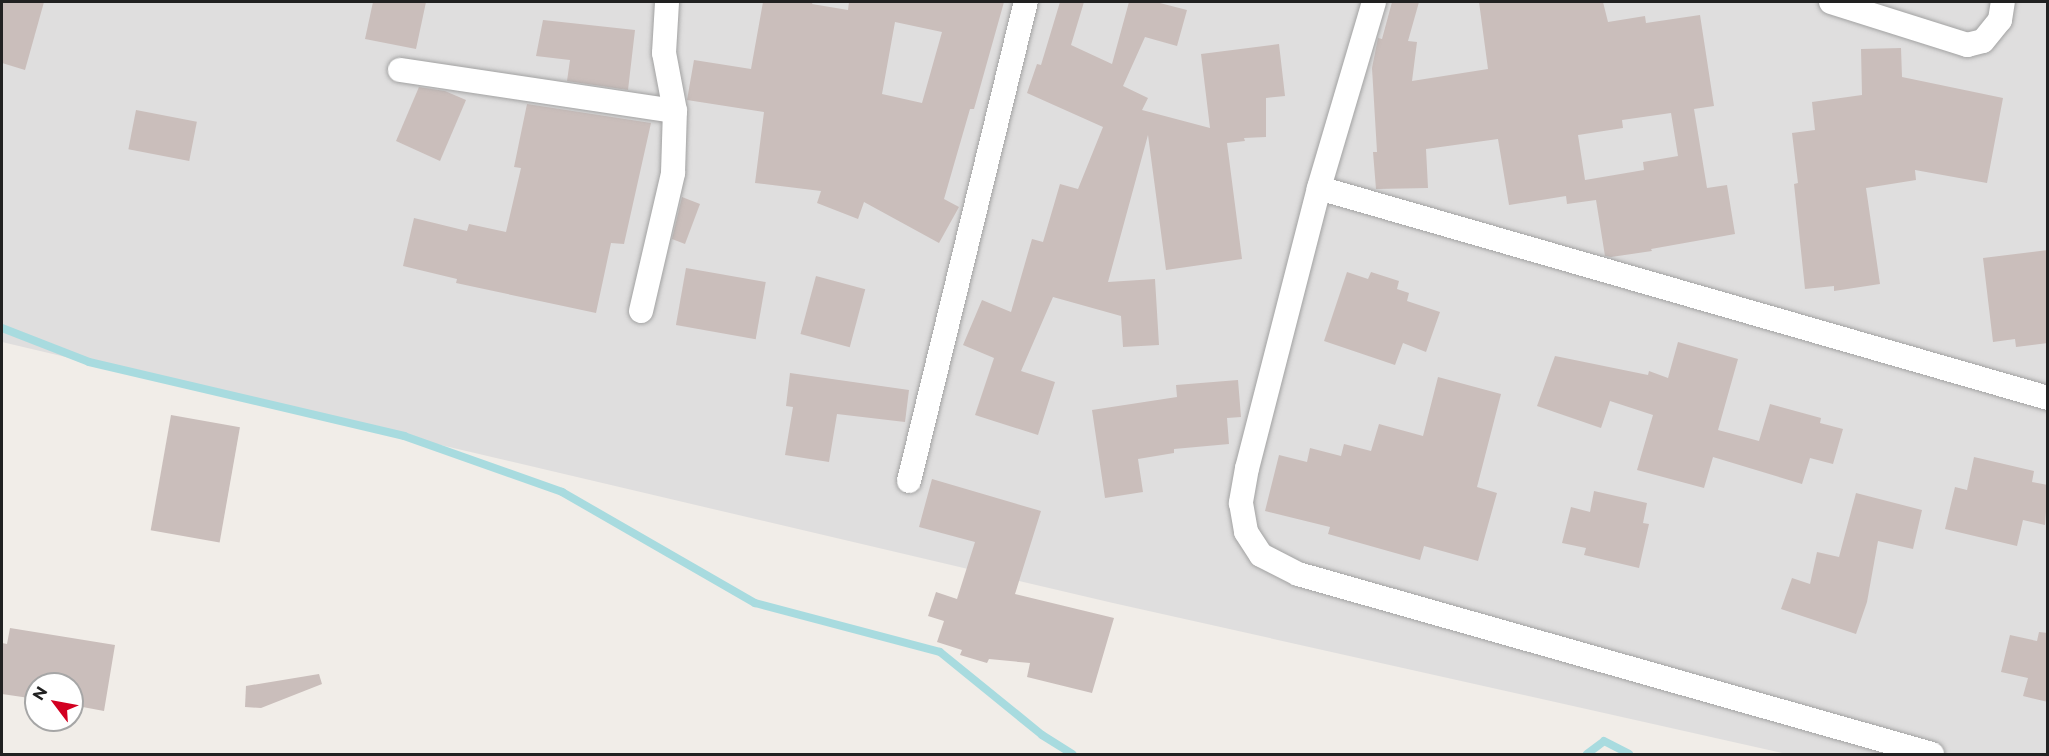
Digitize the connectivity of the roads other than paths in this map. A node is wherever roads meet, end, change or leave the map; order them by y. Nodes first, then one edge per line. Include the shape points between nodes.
1 (667, 2) edge
2 (1026, 2) edge
3 (1374, 2) edge
4 (1831, 2) edge
5 (2003, 2) edge
6 (400, 70) dead end
7 (675, 111) junction
8 (1319, 188) junction
9 (641, 311) dead end
10 (2048, 398) edge
11 (909, 481) dead end
12 (1932, 754) edge

1 - 7 street via 664,53
2 - 11 street
3 - 8 street
4 - 5 street via 1966,45 1983,41 2000,20
6 - 7 street
7 - 9 street via 673,173
8 - 10 street
8 - 12 street via 1241,503 1246,532 1261,555 1298,574

